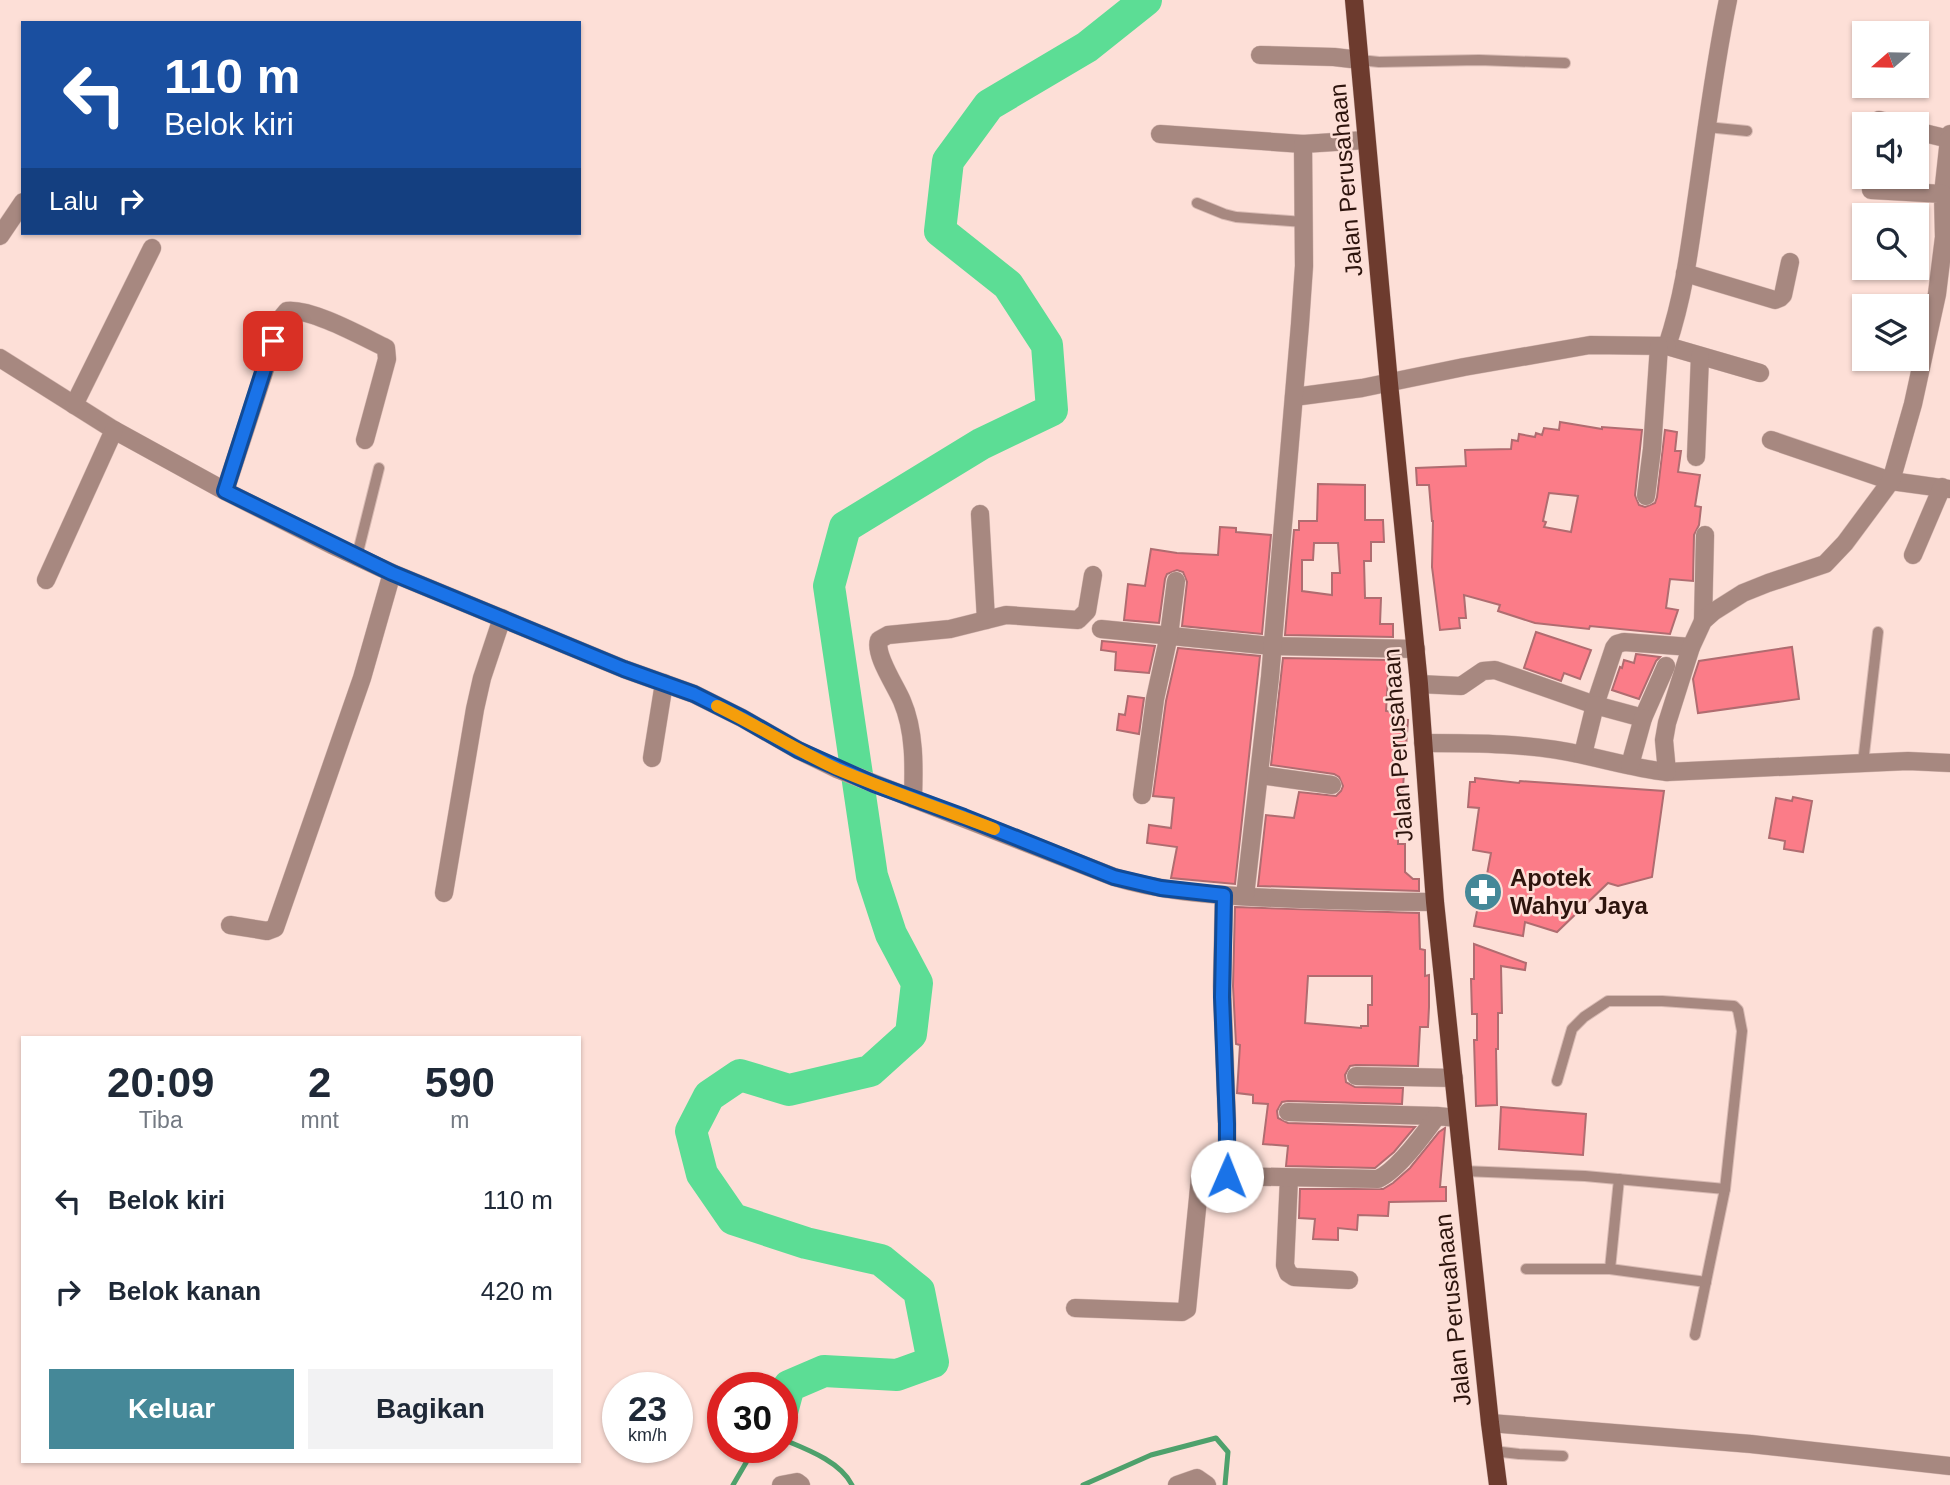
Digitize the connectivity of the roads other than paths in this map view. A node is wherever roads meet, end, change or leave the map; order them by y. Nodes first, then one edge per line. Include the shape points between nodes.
1 (1354, 0) edge
2 (1728, 0) edge
3 (1260, 55) dead end
4 (1360, 60) junction
5 (1565, 63) dead end
6 (1707, 127) junction
7 (1747, 131) dead end
8 (1160, 134) dead end
9 (1929, 134) edge
10 (1950, 134) edge
11 (1949, 139) edge
12 (1366, 140) junction
13 (1303, 144) junction
14 (1871, 190) dead end
15 (1943, 194) junction
16 (1197, 203) dead end
17 (21, 205) edge
18 (1304, 222) junction
19 (0, 236) edge
20 (152, 248) dead end
21 (1790, 262) dead end
22 (1685, 273) junction
23 (1663, 346) junction
24 (1700, 356) junction
25 (0, 358) edge
26 (1760, 373) dead end
27 (1389, 383) junction
28 (1294, 397) junction
29 (75, 405) junction
30 (114, 430) junction
31 (1771, 439) dead end
32 (365, 440) dead end
33 (1696, 457) dead end
34 (379, 468) dead end
35 (1891, 481) junction
36 (1946, 488) edge
37 (225, 491) junction
38 (1646, 496) dead end
39 (980, 514) dead end
40 (1704, 535) dead end
41 (1913, 555) dead end
42 (357, 556) junction
43 (392, 573) junction
44 (1093, 575) dead end
45 (46, 580) dead end
46 (1176, 581) dead end
47 (502, 618) junction
48 (986, 620) junction
49 (1703, 621) junction
50 (1101, 629) dead end
51 (1878, 632) dead end
52 (1169, 635) junction
53 (1272, 646) junction
54 (1691, 647) junction
55 (1416, 649) junction
56 (1666, 666) dead end
57 (664, 683) junction
58 (1419, 684) junction
59 (1595, 705) junction
60 (1643, 718) junction
61 (1423, 743) junction
62 (1583, 754) junction
63 (652, 758) dead end
64 (1863, 762) junction
65 (1950, 763) edge
66 (1630, 765) junction
67 (1667, 772) junction
68 (1260, 775) junction
69 (1332, 785) dead end
70 (1142, 795) dead end
71 (913, 799) junction
72 (444, 893) dead end
73 (1224, 895) junction
74 (1245, 896) junction
75 (1435, 902) junction
76 (230, 925) dead end
77 (1356, 1076) dead end
78 (1454, 1078) junction
79 (1557, 1081) dead end
80 (1288, 1112) dead end
81 (1437, 1116) junction
82 (1457, 1118) junction
83 (1463, 1171) junction
84 (1227, 1176) junction
85 (1289, 1178) junction
86 (1619, 1179) junction
87 (1725, 1189) junction
88 (1526, 1269) dead end
89 (1610, 1269) junction
90 (1349, 1280) dead end
91 (1706, 1282) junction
92 (1075, 1308) dead end
93 (1695, 1335) dead end
94 (1490, 1423) junction
95 (1493, 1451) junction
96 (1563, 1456) dead end
97 (1950, 1466) edge
98 (781, 1485) edge
99 (801, 1485) edge
100 (1177, 1485) edge
101 (1207, 1485) edge
102 (1498, 1485) edge

1 - 4 main road, Jalan Perusahaan
2 - 6 street
3 - 4 street
4 - 5 lane
4 - 12 main road, Jalan Perusahaan
6 - 7 lane
6 - 22 street
8 - 13 street
9 - 11 street
10 - 11 street
11 - 15 street
12 - 13 street
12 - 27 main road, Jalan Perusahaan
13 - 18 street
14 - 15 street
15 - 35 street via 1944,237 1937,294
16 - 18 lane via 1236,217
17 - 19 street
18 - 28 street
20 - 29 street
21 - 22 street via 1783,295 1775,300
22 - 23 street via 1678,312
23 - 24 street
23 - 27 street via 1590,345
23 - 38 street
24 - 26 street
24 - 33 street
25 - 29 street
27 - 28 street
27 - 55 main road, Jalan Perusahaan
28 - 53 street
29 - 30 street
30 - 37 street
30 - 45 street
31 - 35 street
32 - 37 street via 386,348 318,317 287,311
34 - 42 lane
35 - 36 street
35 - 49 street via 1825,564 1743,593
36 - 41 street
37 - 42 street
39 - 48 street
40 - 49 street
42 - 43 street
43 - 47 street
43 - 76 street via 362,678 275,928 267,931
44 - 48 street via 1087,611 1078,620 1011,615
46 - 52 street
47 - 57 street
47 - 72 street via 475,709
48 - 71 street via 879,640 877,650 910,727
49 - 54 street
50 - 52 street
51 - 64 lane
52 - 53 street
52 - 70 street
53 - 55 street
53 - 68 street
54 - 59 street via 1617,644
54 - 67 street via 1665,732
55 - 58 main road, Jalan Perusahaan
56 - 60 street
57 - 63 street
57 - 71 street via 838,769
58 - 59 street via 1461,686 1483,671 1495,670
58 - 61 main road, Jalan Perusahaan
59 - 60 street
59 - 62 street
60 - 66 street
61 - 62 street via 1527,746
61 - 75 main road, Jalan Perusahaan
62 - 66 street
64 - 65 street
64 - 67 street
66 - 67 street
68 - 69 street
68 - 74 street
71 - 73 street via 1123,880
73 - 74 street
73 - 84 street
74 - 75 street
75 - 78 main road, Jalan Perusahaan
77 - 78 street
78 - 82 main road, Jalan Perusahaan
79 - 87 lane via 1572,1030 1608,1001 1736,1007 1742,1031
80 - 81 street
81 - 82 street
81 - 85 street via 1382,1178
82 - 83 main road, Jalan Perusahaan
83 - 86 lane
83 - 94 main road, Jalan Perusahaan
84 - 85 street
84 - 92 street via 1200,1179 1185,1311
85 - 90 street via 1288,1273
86 - 87 lane
86 - 89 lane
87 - 91 lane
88 - 89 lane
89 - 91 lane
91 - 93 lane
94 - 95 main road, Jalan Perusahaan
94 - 97 street
95 - 96 lane
95 - 102 main road, Jalan Perusahaan
98 - 99 street
100 - 101 street via 1197,1478

